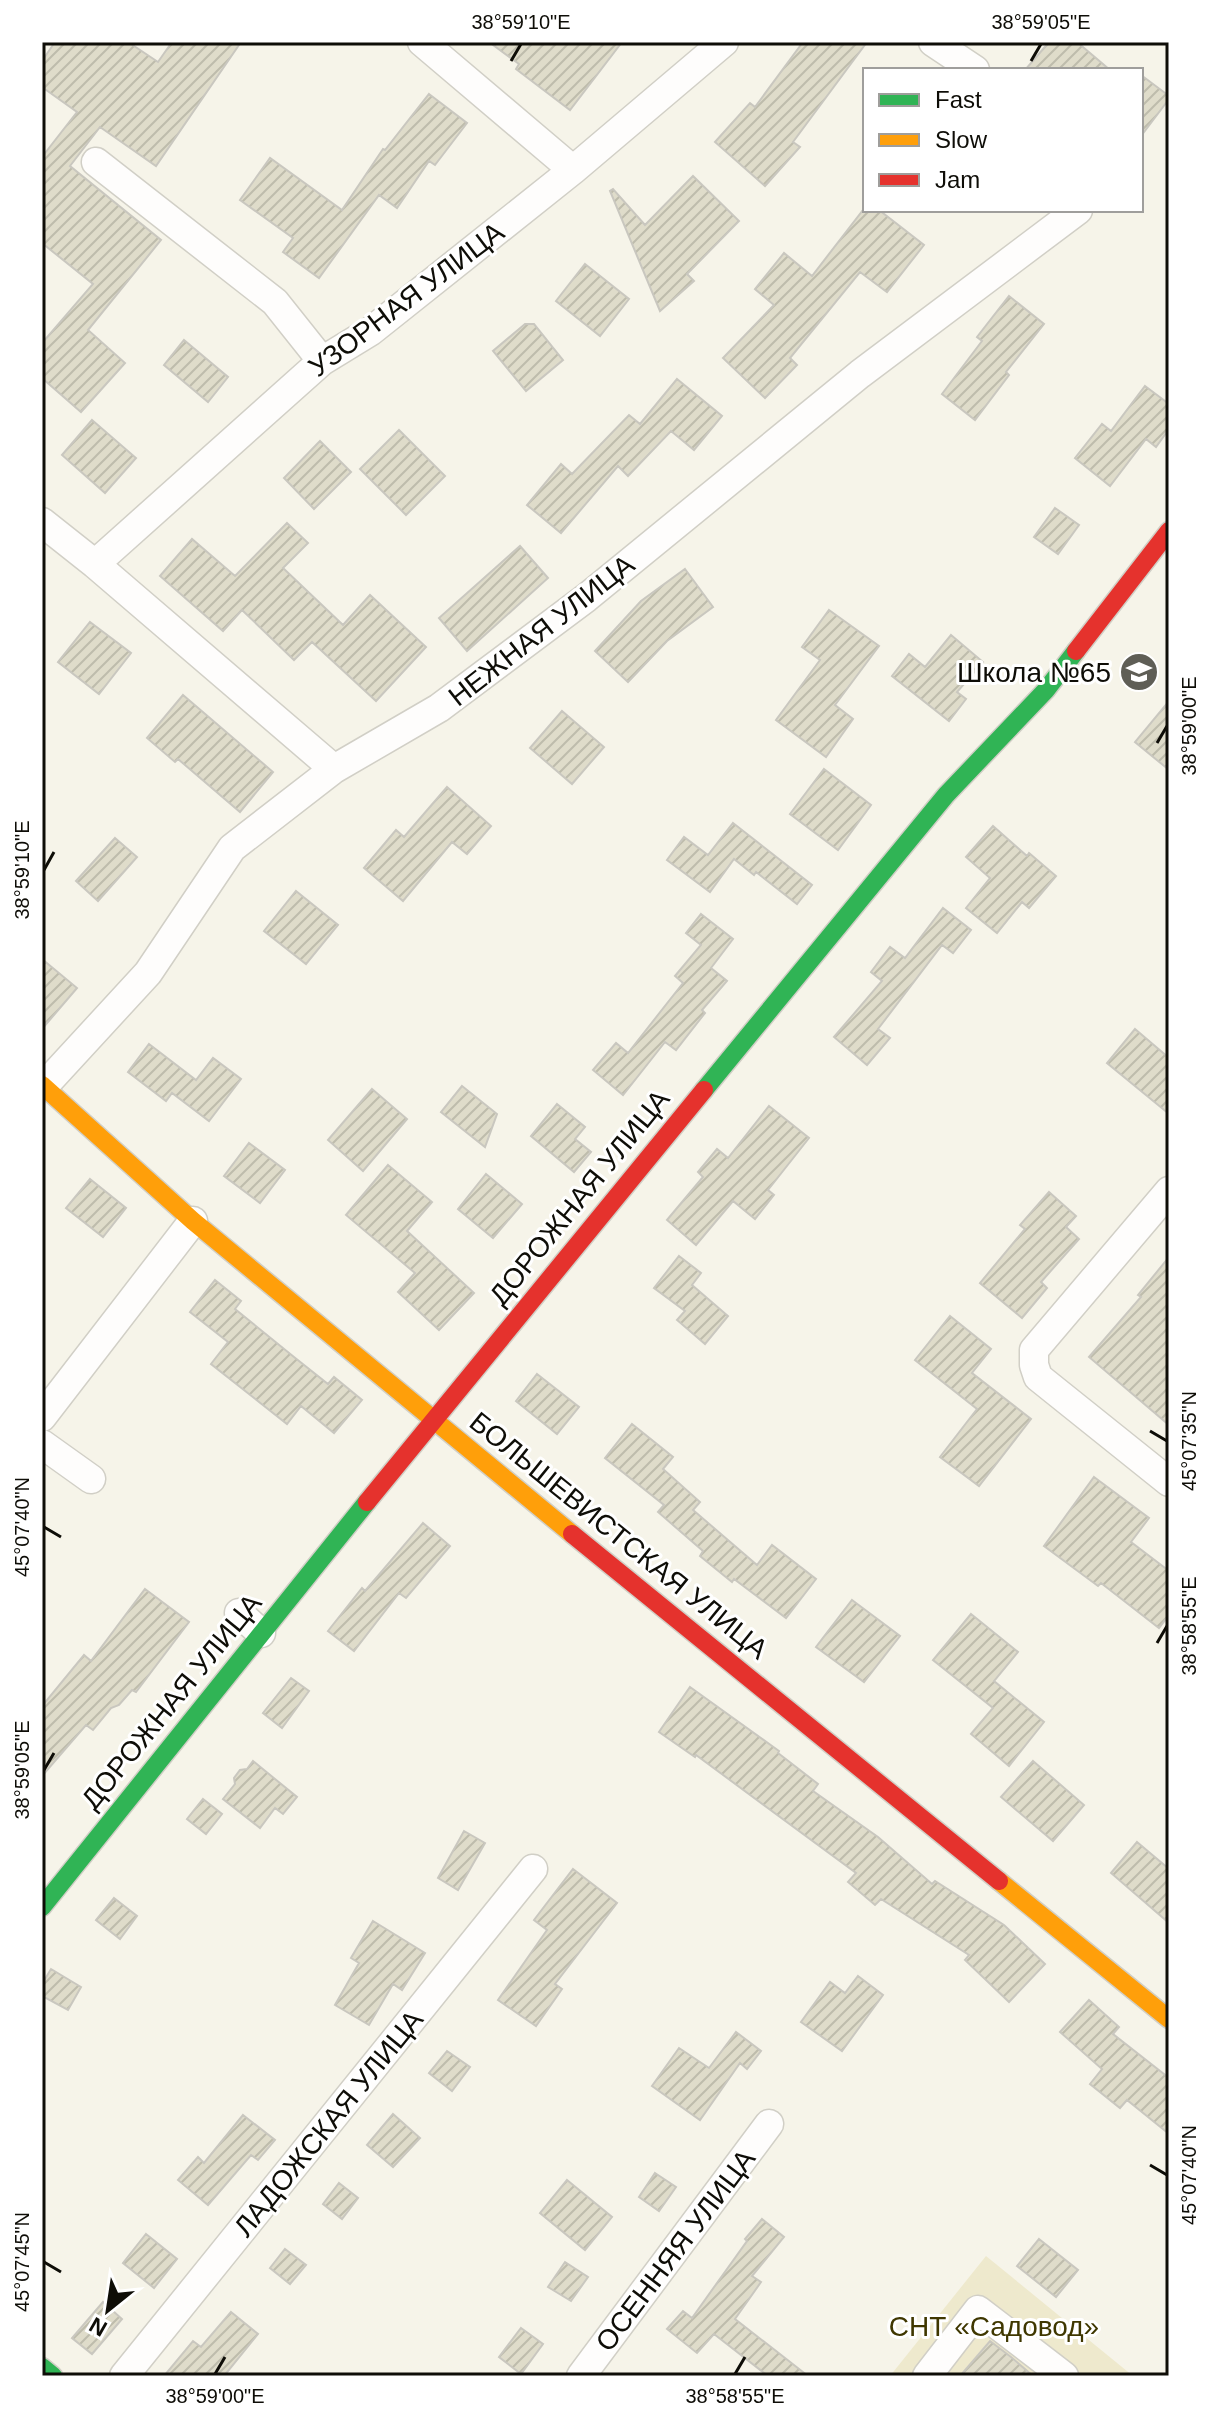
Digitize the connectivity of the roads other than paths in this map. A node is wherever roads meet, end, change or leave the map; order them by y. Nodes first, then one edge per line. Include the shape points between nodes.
1 (422, 42) edge
2 (724, 42) edge
3 (933, 42) edge
4 (972, 68) edge
5 (96, 162) dead end
6 (573, 170) junction
7 (1075, 212) edge
8 (322, 361) junction
9 (42, 522) edge
10 (1169, 531) edge
11 (95, 564) junction
12 (334, 769) junction
13 (43, 1086) edge
14 (1169, 1191) edge
15 (193, 1221) junction
16 (42, 1417) edge
17 (433, 1420) junction
18 (42, 1444) edge
19 (91, 1479) dead end
20 (1169, 1482) edge
21 (239, 1613) dead end
22 (261, 1633) junction
23 (533, 1869) dead end
24 (42, 1907) edge
25 (1169, 2019) edge
26 (769, 2124) dead end
27 (42, 2367) edge
28 (53, 2376) edge
29 (124, 2376) edge
30 (581, 2376) edge
31 (927, 2376) edge
32 (1064, 2376) edge

1 - 6 street
2 - 6 street, УЗОРНАЯ УЛИЦА
3 - 4 street
5 - 8 street via 275,302
6 - 8 street, УЗОРНАЯ УЛИЦА via 371,331
7 - 12 street, НЕЖНАЯ УЛИЦА via 860,374 500,663 439,708
8 - 11 street, УЗОРНАЯ УЛИЦА
9 - 11 street
10 - 17 street, ДОРОЖНАЯ УЛИЦА via 1046,690 946,795
11 - 12 street
12 - 13 street, НЕЖНАЯ УЛИЦА via 232,848 148,973
13 - 15 street, БОЛЬШЕВИСТСКАЯ УЛИЦА
14 - 20 street via 1034,1350 1034,1365 1038,1377
15 - 16 street
15 - 17 street, БОЛЬШЕВИСТСКАЯ УЛИЦА
17 - 22 street, ДОРОЖНАЯ УЛИЦА
17 - 25 street, БОЛЬШЕВИСТСКАЯ УЛИЦА
18 - 19 street
21 - 22 street
22 - 24 street, ДОРОЖНАЯ УЛИЦА
23 - 29 street, ЛАДОЖСКАЯ УЛИЦА
26 - 30 street, ОСЕННЯЯ УЛИЦА
27 - 28 street
31 - 32 street via 978,2310

